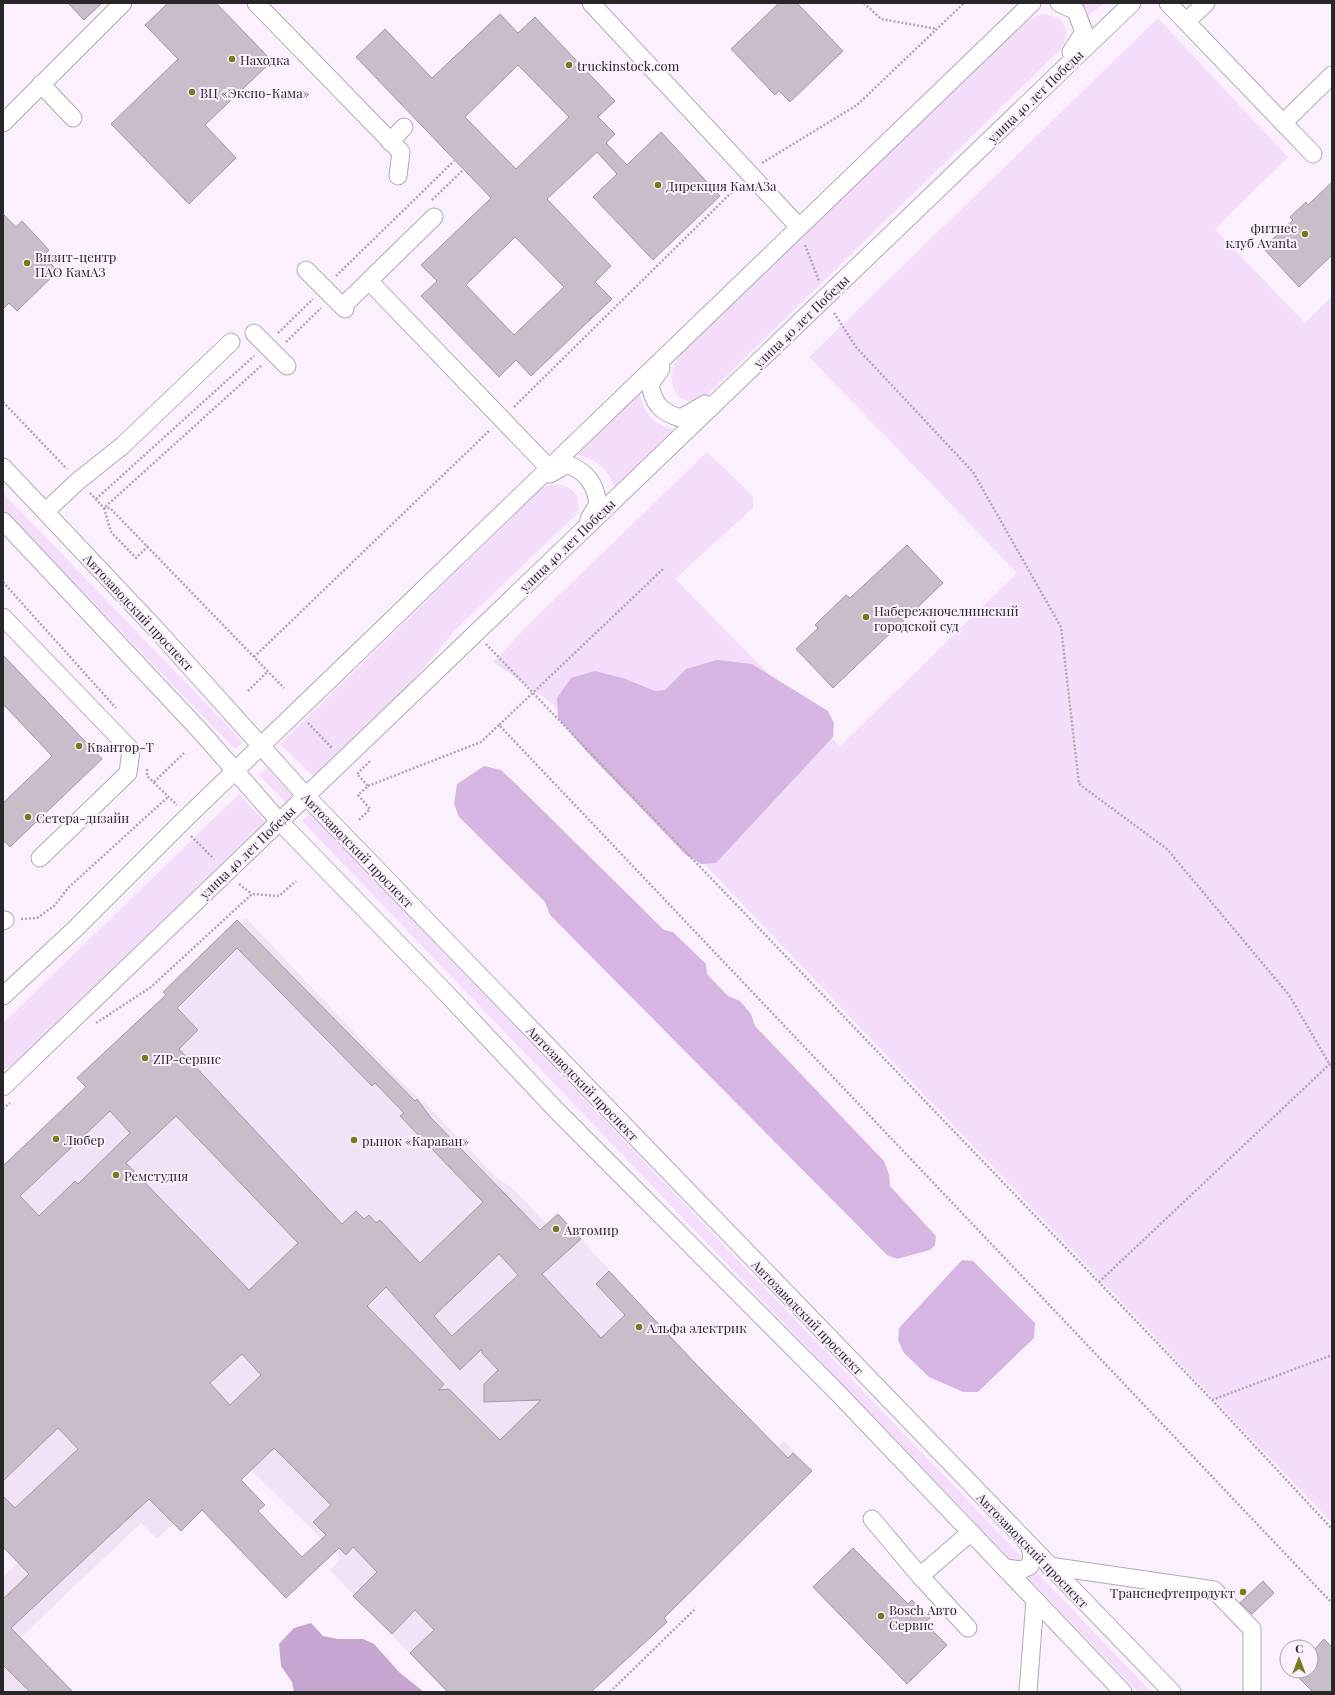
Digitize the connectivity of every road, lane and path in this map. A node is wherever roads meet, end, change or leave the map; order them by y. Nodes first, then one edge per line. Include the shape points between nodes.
1 (123, 3) edge
2 (256, 3) edge
3 (591, 3) edge
4 (864, 3) edge
5 (964, 3) edge
6 (1046, 3) edge
7 (1059, 3) edge
8 (1132, 3) edge
9 (1168, 3) edge
10 (1206, 3) edge
11 (1028, 6) edge
12 (1186, 22) junction
13 (938, 29) junction
14 (1332, 75) edge
15 (1056, 76) junction
16 (41, 84) junction
17 (73, 118) dead end
18 (3, 123) edge
19 (1283, 123) junction
20 (404, 127) dead end
21 (390, 142) junction
22 (1313, 154) dead end
23 (750, 174) junction
24 (398, 176) dead end
25 (727, 198) dead end
26 (434, 217) dead end
27 (799, 227) junction
28 (306, 270) dead end
29 (369, 280) junction
30 (825, 298) junction
31 (254, 333) dead end
32 (683, 339) junction
33 (231, 342) dead end
34 (287, 366) dead end
35 (730, 388) junction
36 (3, 402) edge
37 (3, 466) edge
38 (549, 468) junction
39 (78, 481) junction
40 (532, 484) junction
41 (104, 508) junction
42 (46, 511) junction
43 (3, 521) edge
44 (580, 533) junction
45 (148, 546) junction
46 (662, 569) dead end
47 (3, 616) edge
48 (486, 644) dead end
49 (268, 671) junction
50 (284, 688) dead end
51 (248, 691) dead end
52 (532, 694) junction
53 (307, 722) dead end
54 (499, 725) junction
55 (261, 746) junction
56 (333, 750) dead end
57 (184, 753) dead end
58 (236, 771) junction
59 (356, 774) dead end
60 (368, 786) junction
61 (306, 796) junction
62 (168, 797) junction
63 (178, 807) dead end
64 (359, 820) dead end
65 (279, 821) junction
66 (186, 831) dead end
67 (40, 858) dead end
68 (214, 859) dead end
69 (234, 880) dead end
70 (296, 881) dead end
71 (252, 894) junction
72 (4, 920) edge
73 (3, 996) edge
74 (94, 1025) dead end
75 (1332, 1062) edge
76 (26, 1064) junction
77 (1330, 1065) junction
78 (3, 1075) edge
79 (3, 1087) edge
80 (1099, 1282) junction
81 (1332, 1355) edge
82 (1212, 1400) junction
83 (872, 1519) dead end
84 (1332, 1529) edge
85 (971, 1532) junction
86 (1030, 1547) junction
87 (1049, 1566) junction
88 (1006, 1568) junction
89 (920, 1576) junction
90 (1034, 1600) junction
91 (1332, 1603) edge
92 (696, 1608) dead end
93 (968, 1628) dead end
94 (1253, 1691) edge
95 (610, 1692) edge
96 (1028, 1692) edge
97 (1123, 1692) edge
98 (1172, 1692) edge

1 - 16 street via 61,54
2 - 21 street
3 - 23 street
4 - 13 path via 881,19
5 - 13 path
6 - 11 street
7 - 15 street via 1076,11 1084,32
8 - 15 street, улица 40 лет Победы
9 - 12 street
10 - 12 street
11 - 27 street
12 - 19 street
13 - 23 path via 857,105 767,159
14 - 19 street
15 - 30 street, улица 40 лет Победы
16 - 17 street
16 - 18 street
19 - 22 street
20 - 21 street
21 - 24 street via 401,152
23 - 25 path
23 - 27 street
26 - 29 street
27 - 30 path
27 - 32 street
28 - 29 street via 344,308
29 - 38 street
30 - 35 street, улица 40 лет Победы
30 - 77 path via 856,347 973,472 1061,627 1079,784 1167,849 1289,995
31 - 34 street
32 - 35 street via 650,384 651,396 658,407 668,414 681,418
32 - 38 street
33 - 39 street via 122,446
35 - 44 street, улица 40 лет Победы
36 - 39 path
37 - 42 street, Автозаводский проспект
38 - 40 street
39 - 41 path
39 - 42 street
40 - 44 street via 567,464 578,468 589,478 596,490 598,504
40 - 55 street
41 - 45 path via 110,508
41 - 45 path via 111,532 136,558
42 - 55 street, Автозаводский проспект
43 - 58 street
44 - 61 street, улица 40 лет Победы
45 - 49 path
46 - 52 path
47 - 67 street via 131,750 128,773
48 - 52 path
49 - 50 path
49 - 51 path
52 - 54 path
52 - 80 path
53 - 56 path
54 - 60 path via 481,742
54 - 91 path
55 - 58 street
55 - 61 street, Автозаводский проспект
57 - 62 path via 154,782
58 - 65 street
58 - 73 street
59 - 60 path
60 - 64 path via 358,795 370,809
61 - 65 street, улица 40 лет Победы
61 - 86 street, Автозаводский проспект
62 - 63 path
62 - 72 path via 69,887 54,906 37,918
65 - 76 street, улица 40 лет Победы
65 - 85 street via 558,1112
66 - 68 path
69 - 71 path
70 - 71 path via 279,896
71 - 74 path via 151,987
75 - 77 path
76 - 78 street
76 - 79 street, улица 40 лет Победы
77 - 80 path
80 - 82 path
81 - 82 path
82 - 84 path
83 - 89 street
85 - 88 street
85 - 89 street
86 - 87 street, Автозаводский проспект
86 - 88 street via 1030,1566 1021,1570
87 - 94 street via 1214,1590 1252,1629
87 - 98 street, Автозаводский проспект
88 - 90 street
89 - 93 street
90 - 96 street
90 - 97 street
92 - 95 path

